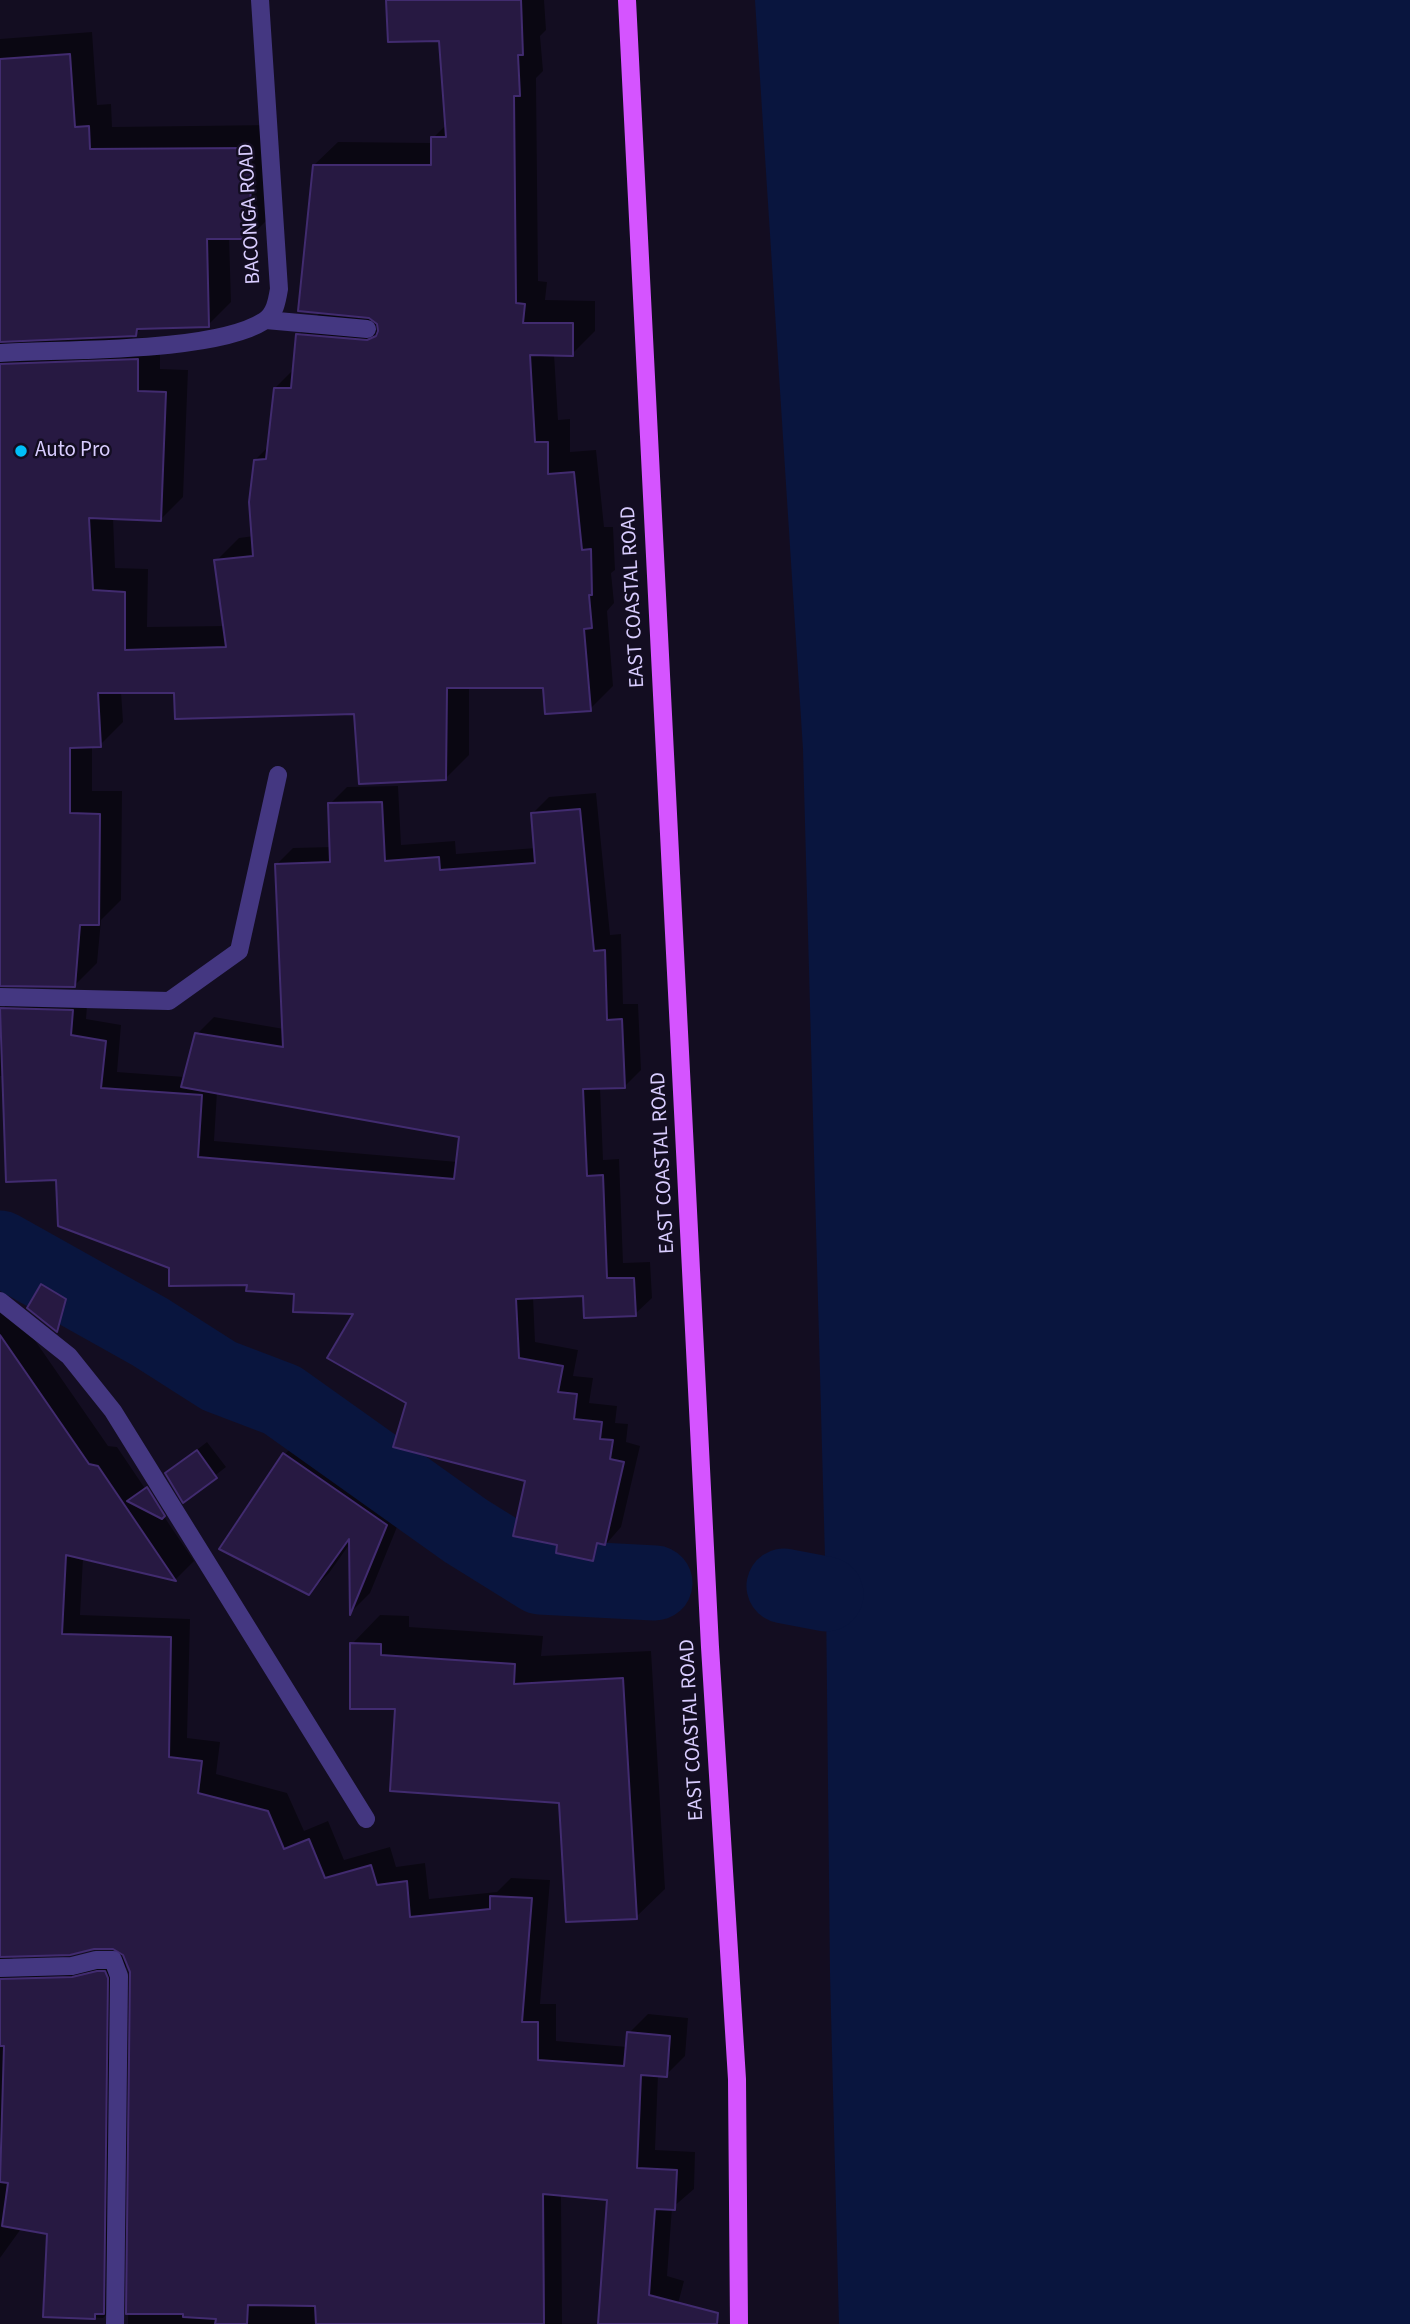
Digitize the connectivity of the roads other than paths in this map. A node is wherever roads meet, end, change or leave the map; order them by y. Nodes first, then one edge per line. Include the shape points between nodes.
1 (260, 0) edge
2 (626, 0) edge
3 (266, 320) junction
4 (368, 329) dead end
5 (0, 353) edge
6 (278, 775) dead end
7 (0, 997) edge
8 (0, 1301) edge
9 (366, 1819) dead end
10 (0, 1968) edge
11 (115, 2324) edge
12 (739, 2324) edge

1 - 3 street, BACONGA ROAD via 279,289 276,307
2 - 12 main road, EAST COASTAL ROAD via 710,1647 737,2079
3 - 4 street
3 - 5 street via 244,331 198,342
6 - 7 street via 239,951 169,1001
8 - 9 street via 69,1356 113,1411
10 - 11 street via 113,1960 118,1976

